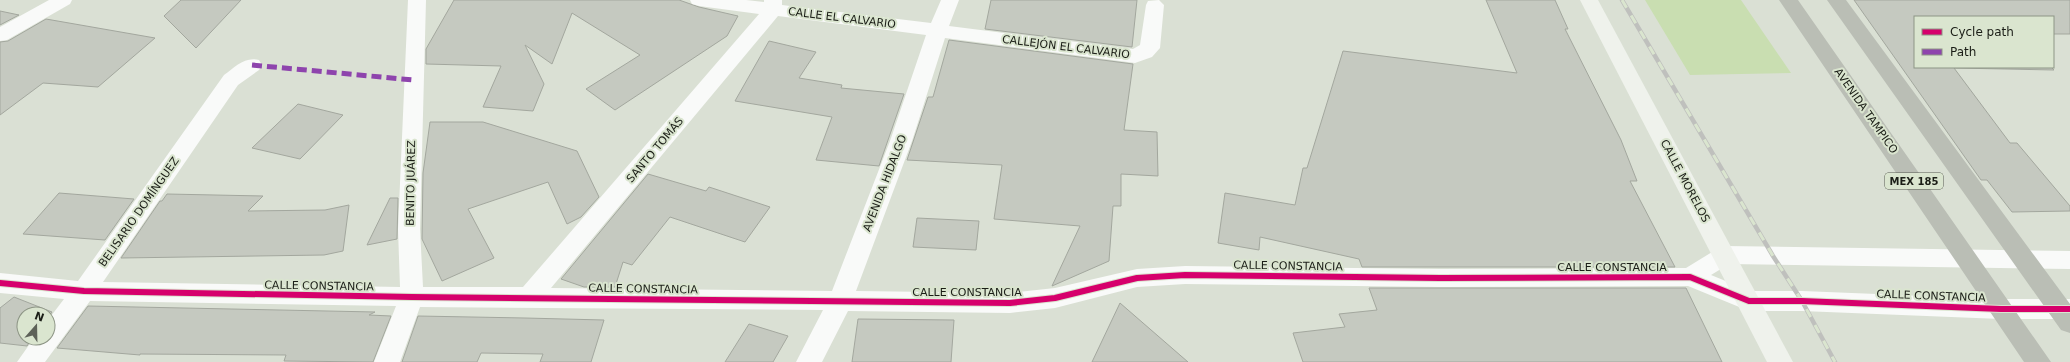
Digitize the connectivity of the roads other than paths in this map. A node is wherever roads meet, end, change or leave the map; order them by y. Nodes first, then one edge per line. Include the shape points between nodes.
1 (62, 0) edge
2 (417, 0) edge
3 (699, 0) edge
4 (950, 0) edge
5 (1589, 0) edge
6 (1788, 0) edge
7 (1836, 0) edge
8 (773, 5) edge
9 (1155, 5) dead end
10 (938, 31) junction
11 (0, 35) edge
12 (252, 65) dead end
13 (1725, 255) junction
14 (1967, 259) junction
15 (2026, 260) junction
16 (2070, 260) edge
17 (1690, 277) junction
18 (0, 283) edge
19 (84, 291) junction
20 (412, 297) junction
21 (529, 297) junction
22 (1750, 301) junction
23 (840, 302) junction
24 (2001, 308) junction
25 (2067, 313) edge
26 (30, 362) edge
27 (387, 362) edge
28 (809, 362) edge
29 (1780, 362) edge
30 (2038, 362) edge

1 - 11 street
2 - 20 street, BENITO JUÁREZ via 410,221
3 - 8 street, CALLE EL CALVARIO
4 - 10 street, AVENIDA HIDALGO
5 - 13 street, CALLE MORELOS
6 - 14 main road, AVENIDA TAMPICO / MEX 185
7 - 15 main road, MEX 185
8 - 10 street, CALLE EL CALVARIO
8 - 21 street, SANTO TOMÁS via 667,136
9 - 10 street, CALLEJÓN EL CALVARIO via 1150,48 1135,56
10 - 23 street, AVENIDA HIDALGO via 901,140
12 - 19 street, BELISARIO DOMÍNGUEZ via 231,80
13 - 14 street
13 - 17 street
13 - 22 street, CALLE MORELOS
14 - 15 street
14 - 24 main road, AVENIDA TAMPICO / MEX 185
15 - 16 street
15 - 25 main road, MEX 185
17 - 22 street, CALLE CONSTANCIA
17 - 23 street, CALLE CONSTANCIA via 1185,275 1137,278 1055,298 1010,303
18 - 19 street, CALLE CONSTANCIA
19 - 20 street, CALLE CONSTANCIA
19 - 26 street, BELISARIO DOMÍNGUEZ
20 - 21 street, CALLE CONSTANCIA
20 - 27 street, BENITO JUÁREZ
21 - 23 street, CALLE CONSTANCIA
22 - 24 street, CALLE CONSTANCIA
22 - 29 street, CALLE MORELOS
23 - 28 street, AVENIDA HIDALGO
24 - 25 street, CALLE CONSTANCIA
24 - 30 main road, AVENIDA TAMPICO / MEX 185

